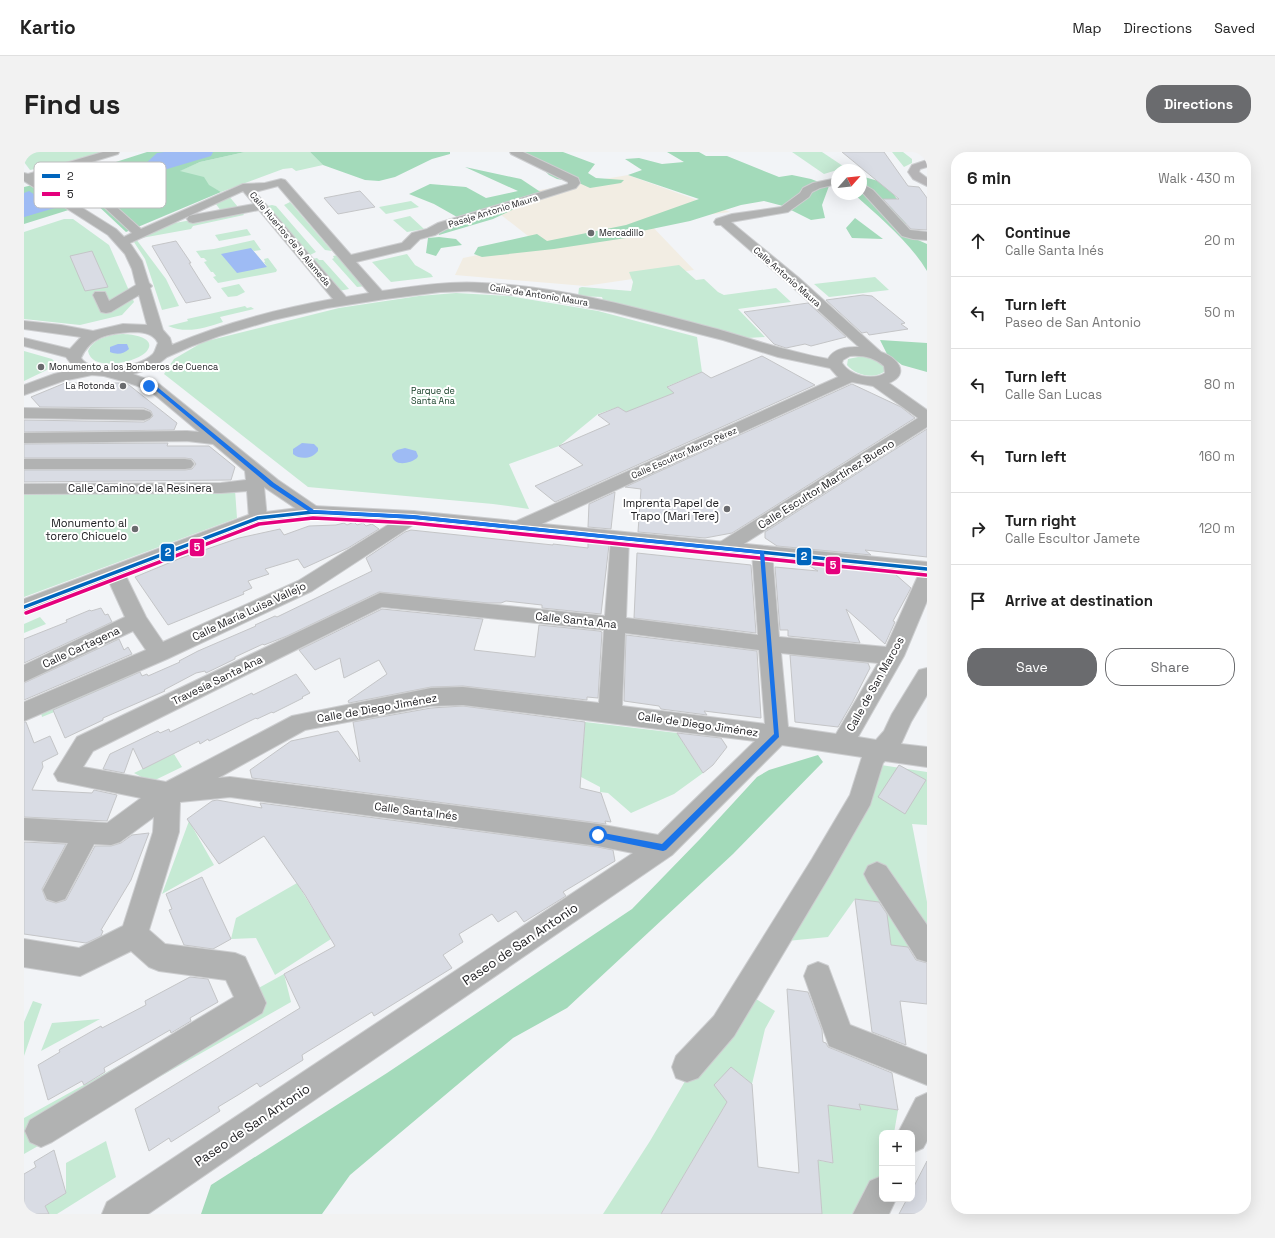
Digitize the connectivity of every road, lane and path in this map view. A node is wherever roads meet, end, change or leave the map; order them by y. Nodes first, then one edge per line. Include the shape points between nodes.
1 (114, 152) edge
2 (515, 152) edge
3 (914, 155) dead end
4 (81, 162) edge
5 (925, 163) edge
6 (831, 182) edge
7 (927, 183) edge
8 (263, 185) junction
9 (867, 190) edge
10 (261, 206) junction
11 (74, 208) edge
12 (111, 208) edge
13 (162, 224) junction
14 (140, 234) junction
15 (927, 236) edge
16 (123, 243) junction
17 (348, 260) junction
18 (146, 292) junction
19 (100, 295) dead end
20 (379, 296) junction
21 (342, 301) junction
22 (24, 325) edge
23 (115, 329) junction
24 (848, 330) junction
25 (216, 332) junction
26 (158, 334) junction
27 (94, 335) junction
28 (24, 342) edge
29 (876, 355) junction
30 (158, 357) junction
31 (74, 358) junction
32 (839, 360) junction
33 (90, 371) junction
34 (109, 373) junction
35 (851, 377) junction
36 (51, 379) junction
37 (876, 381) junction
38 (154, 387) junction
39 (24, 390) edge
40 (24, 414) edge
41 (144, 415) dead end
42 (927, 417) edge
43 (927, 420) edge
44 (24, 438) edge
45 (216, 439) junction
46 (24, 464) edge
47 (185, 464) dead end
48 (255, 478) junction
49 (24, 489) edge
50 (313, 512) junction
51 (413, 517) junction
52 (258, 518) junction
53 (516, 528) junction
54 (620, 538) junction
55 (724, 548) junction
56 (762, 552) junction
57 (927, 569) edge
58 (115, 574) junction
59 (927, 578) edge
60 (380, 600) joint
61 (24, 607) edge
62 (137, 620) junction
63 (615, 624) junction
64 (771, 644) junction
65 (160, 653) junction
66 (893, 656) junction
67 (24, 674) edge
68 (927, 676) edge
69 (24, 712) edge
70 (610, 713) junction
71 (777, 735) junction
72 (842, 745) junction
73 (882, 749) junction
74 (927, 756) edge
75 (168, 793) junction
76 (24, 829) edge
77 (87, 833) junction
78 (663, 847) junction
79 (877, 874) dead end
80 (56, 890) dead end
81 (134, 935) junction
82 (927, 948) edge
83 (24, 954) edge
84 (818, 976) dead end
85 (687, 1066) dead end
86 (927, 1070) edge
87 (927, 1109) edge
88 (41, 1131) dead end
89 (915, 1131) edge
90 (879, 1198) edge
91 (119, 1214) edge
92 (870, 1214) edge

1 - 4 street
2 - 17 street, Pasaje Antonio Maura via 559,172 574,180 574,183 572,186 442,226 416,236 406,246
3 - 5 main road
5 - 7 main road via 916,167 913,172
6 - 24 street, Calle Antonio Maura via 807,190 805,195 784,210 732,218 723,223 794,281
8 - 10 street, Calle Huertos de la Alameda via 248,190
8 - 13 street via 233,191
8 - 17 street, Calle Huertos de la Alameda via 281,182
9 - 15 street via 906,232
10 - 13 street
10 - 21 street, Calle Huertos de la Alameda
11 - 16 street via 112,232
12 - 14 street
13 - 14 street
14 - 16 street
16 - 18 street via 136,260
17 - 20 street, Calle Huertos de la Alameda
18 - 19 street via 106,309
18 - 23 street via 136,314
18 - 26 street
20 - 21 street, Calle de Antonio Maura
20 - 32 street, Calle de Antonio Maura via 462,286 533,293 595,304 727,337 790,356
21 - 25 street, Calle de Antonio Maura
22 - 27 street
23 - 26 street, Calle de Antonio Maura via 137,328
23 - 27 street
24 - 29 street, Calle Antonio Maura
24 - 32 street via 850,345
25 - 26 street, Calle de Antonio Maura via 189,336
25 - 30 street, Calle de Antonio Maura
26 - 30 street via 164,340 165,346
27 - 31 street via 76,349
28 - 31 street
29 - 32 street via 860,352
29 - 37 street, Calle Antonio Maura via 889,362 894,372 886,379
30 - 34 street, Calle de Antonio Maura via 134,370
30 - 38 street
31 - 33 street via 80,367
31 - 36 street
32 - 35 street via 841,372
33 - 34 street
33 - 36 street
34 - 38 street
35 - 37 street
35 - 53 street, Calle Escultor Marco Pérez
36 - 39 street
37 - 42 street
38 - 45 street
40 - 41 street
43 - 55 street, Calle Escultor Martínez Bueno
44 - 45 street via 187,436
45 - 48 street
46 - 47 street
48 - 49 street, Calle Camino de la Resinera via 221,488
48 - 50 street via 272,484
48 - 52 street
50 - 51 main road
50 - 52 main road
51 - 53 main road
51 - 65 street, Calle María Luisa Vallejo via 305,586
52 - 58 main road
53 - 54 main road
54 - 55 main road
54 - 63 street
55 - 56 main road
56 - 57 main road
56 - 64 street
58 - 61 main road
58 - 62 street
59 - 66 street, Calle de San Marcos
60 - 63 street, Calle Santa Ana
60 - 75 street, Travesía Santa Ana via 85,744 66,774
62 - 65 street
62 - 67 street, Calle Cartagena
63 - 64 street, Calle Santa Ana
63 - 70 street
64 - 66 street, Calle Santa Ana
64 - 71 street
65 - 69 street, Calle María Luisa Vallejo
66 - 72 street, Calle de San Marcos
68 - 73 street via 900,720 894,736
70 - 71 street, Calle de Diego Jiménez
70 - 75 street, Calle de Diego Jiménez via 463,696 431,697 300,722
71 - 72 street
71 - 78 street, Paseo de San Antonio
72 - 73 street
73 - 74 street
73 - 85 street via 873,758 861,798 724,1026
75 - 77 street, Calle de Diego Jiménez via 111,834
75 - 78 street, Calle Santa Inés via 230,787 598,835
75 - 81 street via 166,832
76 - 77 street, Calle de Diego Jiménez
77 - 80 street
78 - 91 street, Paseo de San Antonio
79 - 82 street
81 - 83 street via 80,962
81 - 88 street via 159,957 235,967 252,1003
84 - 86 street via 839,1036
87 - 89 street
90 - 92 street

